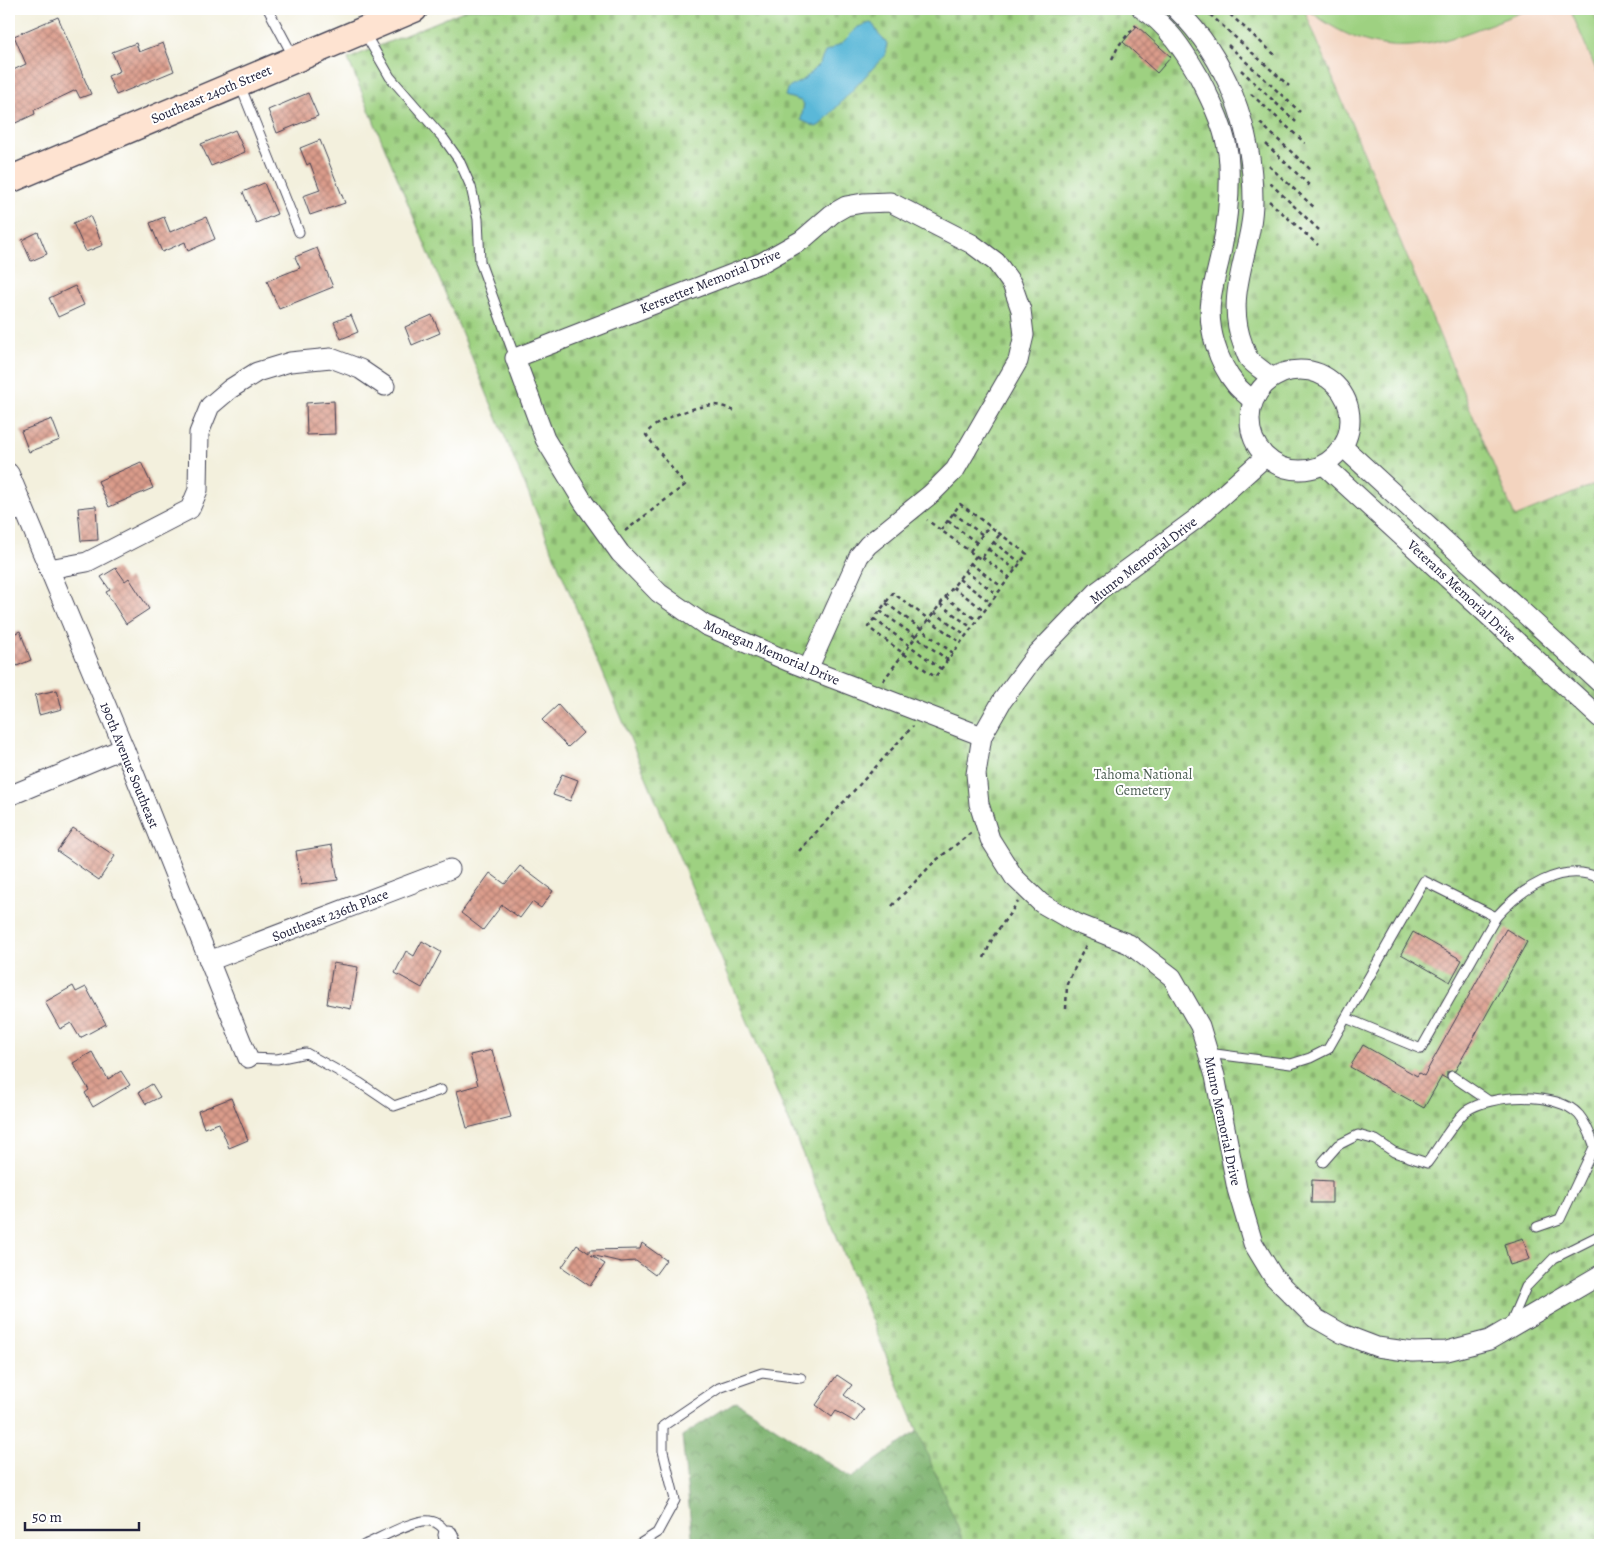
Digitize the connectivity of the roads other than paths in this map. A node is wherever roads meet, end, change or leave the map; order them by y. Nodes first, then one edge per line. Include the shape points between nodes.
1 (268, 9) edge
2 (414, 9) edge
3 (1176, 9) edge
4 (1140, 16) edge
5 (363, 30) junction
6 (295, 59) junction
7 (239, 82) junction
8 (9, 180) edge
9 (300, 232) dead end
10 (515, 358) junction
11 (1272, 378) junction
12 (385, 386) dead end
13 (1253, 401) junction
14 (1343, 446) junction
15 (1265, 457) junction
16 (1324, 464) junction
17 (9, 473) edge
18 (17, 516) edge
19 (49, 569) junction
20 (808, 669) junction
21 (1600, 683) edge
22 (1600, 718) edge
23 (982, 736) junction
24 (124, 748) junction
25 (9, 796) edge
26 (450, 869) dead end
27 (1600, 878) edge
28 (1496, 917) junction
29 (210, 961) junction
30 (1346, 1018) junction
31 (1208, 1053) junction
32 (248, 1058) joint
33 (1452, 1076) dead end
34 (441, 1090) dead end
35 (1489, 1101) junction
36 (1595, 1145) junction
37 (1600, 1159) edge
38 (1323, 1162) dead end
39 (1537, 1226) dead end
40 (1600, 1235) edge
41 (1600, 1276) edge
42 (1507, 1330) junction
43 (801, 1378) dead end
44 (450, 1540) edge
45 (364, 1545) edge
46 (638, 1545) edge

1 - 6 lane
2 - 5 main road, Southeast 240th Street
3 - 11 street via 1196,28 1242,96 1242,123 1253,201 1235,314 1249,358
4 - 13 street via 1164,28 1189,60 1221,127 1229,162 1229,204 1210,301 1212,335 1236,386
5 - 6 main road, Southeast 240th Street
5 - 10 lane via 390,77 459,160 478,219 480,262
6 - 7 main road, Southeast 240th Street
7 - 8 main road, Southeast 240th Street
7 - 9 lane
10 - 20 street, Monegan Memorial Drive via 545,438 584,503 612,541 659,593 705,625
10 - 20 street, Kerstetter Memorial Drive via 763,262 802,240 846,206 890,202 972,244 996,262 1012,284 1021,310 1024,335 1018,361 954,470 859,556
11 - 13 street
11 - 14 street via 1284,372 1311,371 1335,384 1343,395 1350,420
12 - 19 street via 360,369 331,358 290,362 257,372 210,406 199,433 198,490 190,509 87,562
13 - 15 street via 1250,431 1258,450
14 - 16 street
14 - 21 street, Veterans Memorial Drive
15 - 16 street via 1280,467 1298,470
15 - 23 street, Munro Memorial Drive via 1196,519 1098,591 1036,655 1002,701
16 - 22 street, Veterans Memorial Drive
17 - 18 street, 190th Avenue Southeast
18 - 19 street, 190th Avenue Southeast
19 - 24 street, 190th Avenue Southeast
20 - 23 street, Monegan Memorial Drive
23 - 31 street, Munro Memorial Drive via 976,774 979,804 990,839 1014,877 1041,903 1093,930 1129,944 1172,977 1200,1026
24 - 25 street
24 - 29 street, 190th Avenue Southeast
26 - 29 street, Southeast 236th Place
27 - 28 lane via 1591,874 1559,874 1528,886
28 - 30 lane via 1421,1049
28 - 30 lane via 1424,881
29 - 32 street, 190th Avenue Southeast
30 - 31 lane via 1328,1050 1291,1064
31 - 42 street, Munro Memorial Drive via 1237,1189 1253,1243 1272,1276 1291,1296 1316,1318 1377,1347 1413,1352 1447,1351 1488,1340
32 - 34 lane via 277,1059 306,1054 360,1083 394,1106
33 - 35 lane
35 - 36 lane via 1540,1099 1565,1105 1577,1113
35 - 38 lane via 1466,1112 1427,1163 1358,1135 1338,1145
36 - 37 lane
36 - 39 lane via 1560,1219
40 - 42 lane via 1554,1258 1526,1287
41 - 42 street, Munro Memorial Drive
43 - 46 lane via 762,1373 719,1388 663,1426 663,1451 676,1500 657,1533
44 - 45 lane via 441,1525 430,1521

